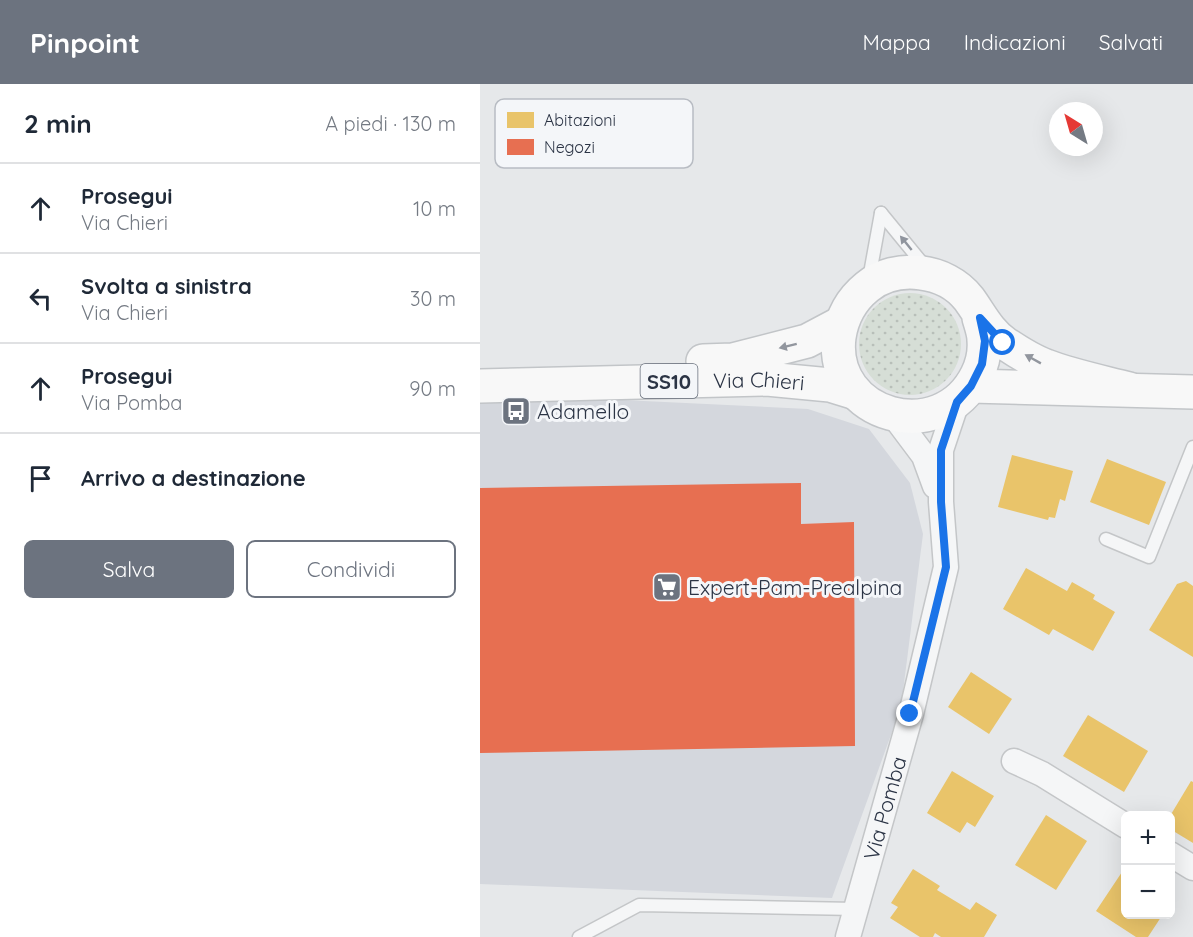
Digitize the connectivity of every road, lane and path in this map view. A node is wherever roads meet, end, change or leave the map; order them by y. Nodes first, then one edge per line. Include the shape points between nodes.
1 (931, 274) junction
2 (867, 286) junction
3 (980, 318) junction
4 (841, 322) junction
5 (480, 368) edge
6 (480, 386) edge
7 (1129, 389) junction
8 (1193, 392) edge
9 (856, 393) junction
10 (964, 394) junction
11 (894, 416) junction
12 (1193, 447) edge
13 (941, 502) junction
14 (1106, 539) dead end
15 (1014, 761) dead end
16 (1121, 823) edge
17 (1175, 857) edge
18 (1193, 868) edge
19 (856, 909) junction
20 (579, 937) edge
21 (848, 937) edge

1 - 2 main road, Via Chieri / SS10 via 887,276
1 -> 2 lane via 882,213
1 - 3 main road, Via Chieri / SS10 via 951,283 968,298
2 - 4 main road, Via Chieri / SS10
7 -> 3 main road, Via Chieri via 1045,366 1003,343
3 - 10 main road, Via Chieri / SS10 via 985,341 982,364
4 -> 5 main road, Via Chieri / SS10 via 807,341 733,360
4 - 9 main road, Via Chieri / SS10 via 838,347 843,372
6 - 9 main road, Via Chieri / SS10 via 767,379 830,385
7 - 8 main road
7 - 10 main road, Via Chieri
9 - 11 main road, Via Chieri / SS10
10 - 11 main road, Via Chieri / SS10 via 938,413
10 - 13 street, Via Pomba via 941,450
11 - 13 street, Via Pomba via 924,456
12 - 14 lane via 1149,557
13 - 19 street, Via Pomba via 946,567 942,587
15 - 16 street
17 - 18 street
19 - 20 lane via 639,905
19 - 21 street, Via Pomba

